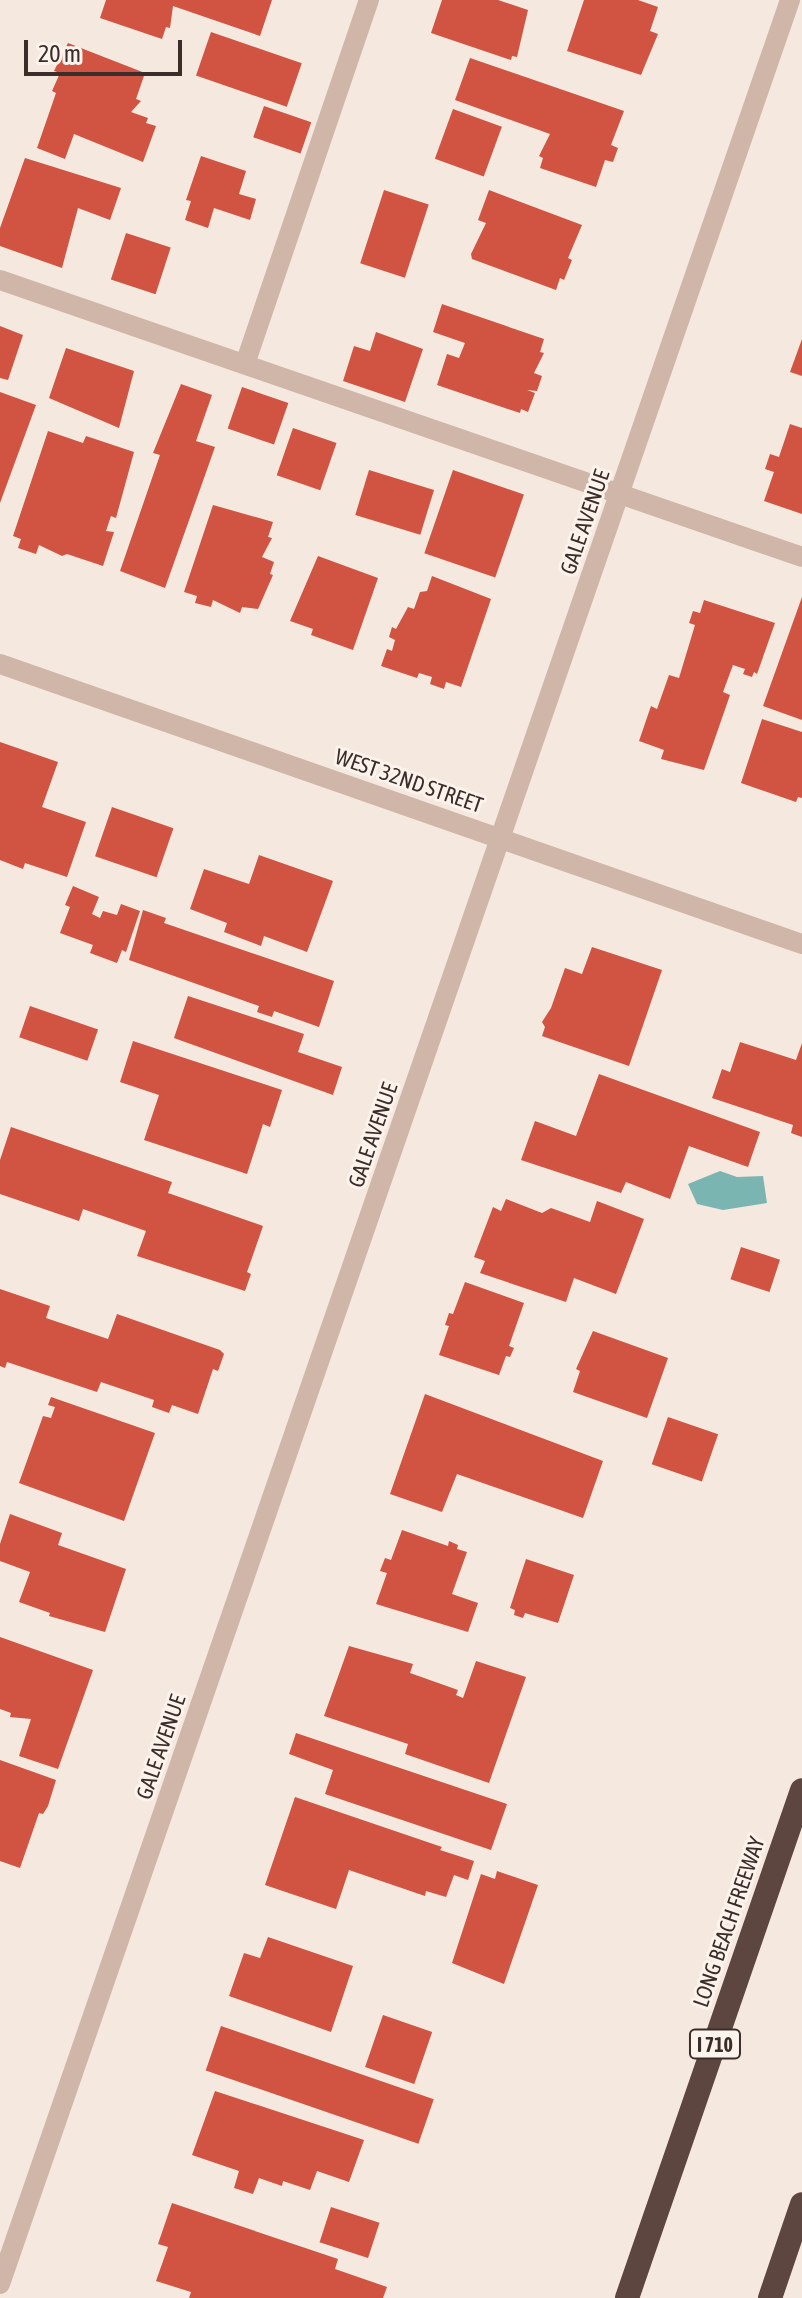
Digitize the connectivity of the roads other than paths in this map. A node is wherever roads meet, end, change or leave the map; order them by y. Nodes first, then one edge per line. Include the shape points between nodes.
1 (369, 0) edge
2 (790, 0) edge
3 (0, 280) edge
4 (245, 364) junction
5 (620, 494) junction
6 (802, 557) edge
7 (0, 664) edge
8 (501, 839) junction
9 (802, 944) edge
10 (802, 1790) edge
11 (802, 2204) edge
12 (0, 2284) edge
13 (627, 2298) edge
14 (770, 2298) edge

1 - 4 street
2 - 5 street, GALE AVENUE
3 - 4 street
4 - 5 street
5 - 6 street
5 - 8 street, GALE AVENUE
7 - 8 street, WEST 32ND STREET
8 - 9 street, WEST 32ND STREET
8 - 12 street, GALE AVENUE
10 - 13 highway, LONG BEACH FREEWAY / I 710
11 - 14 highway

